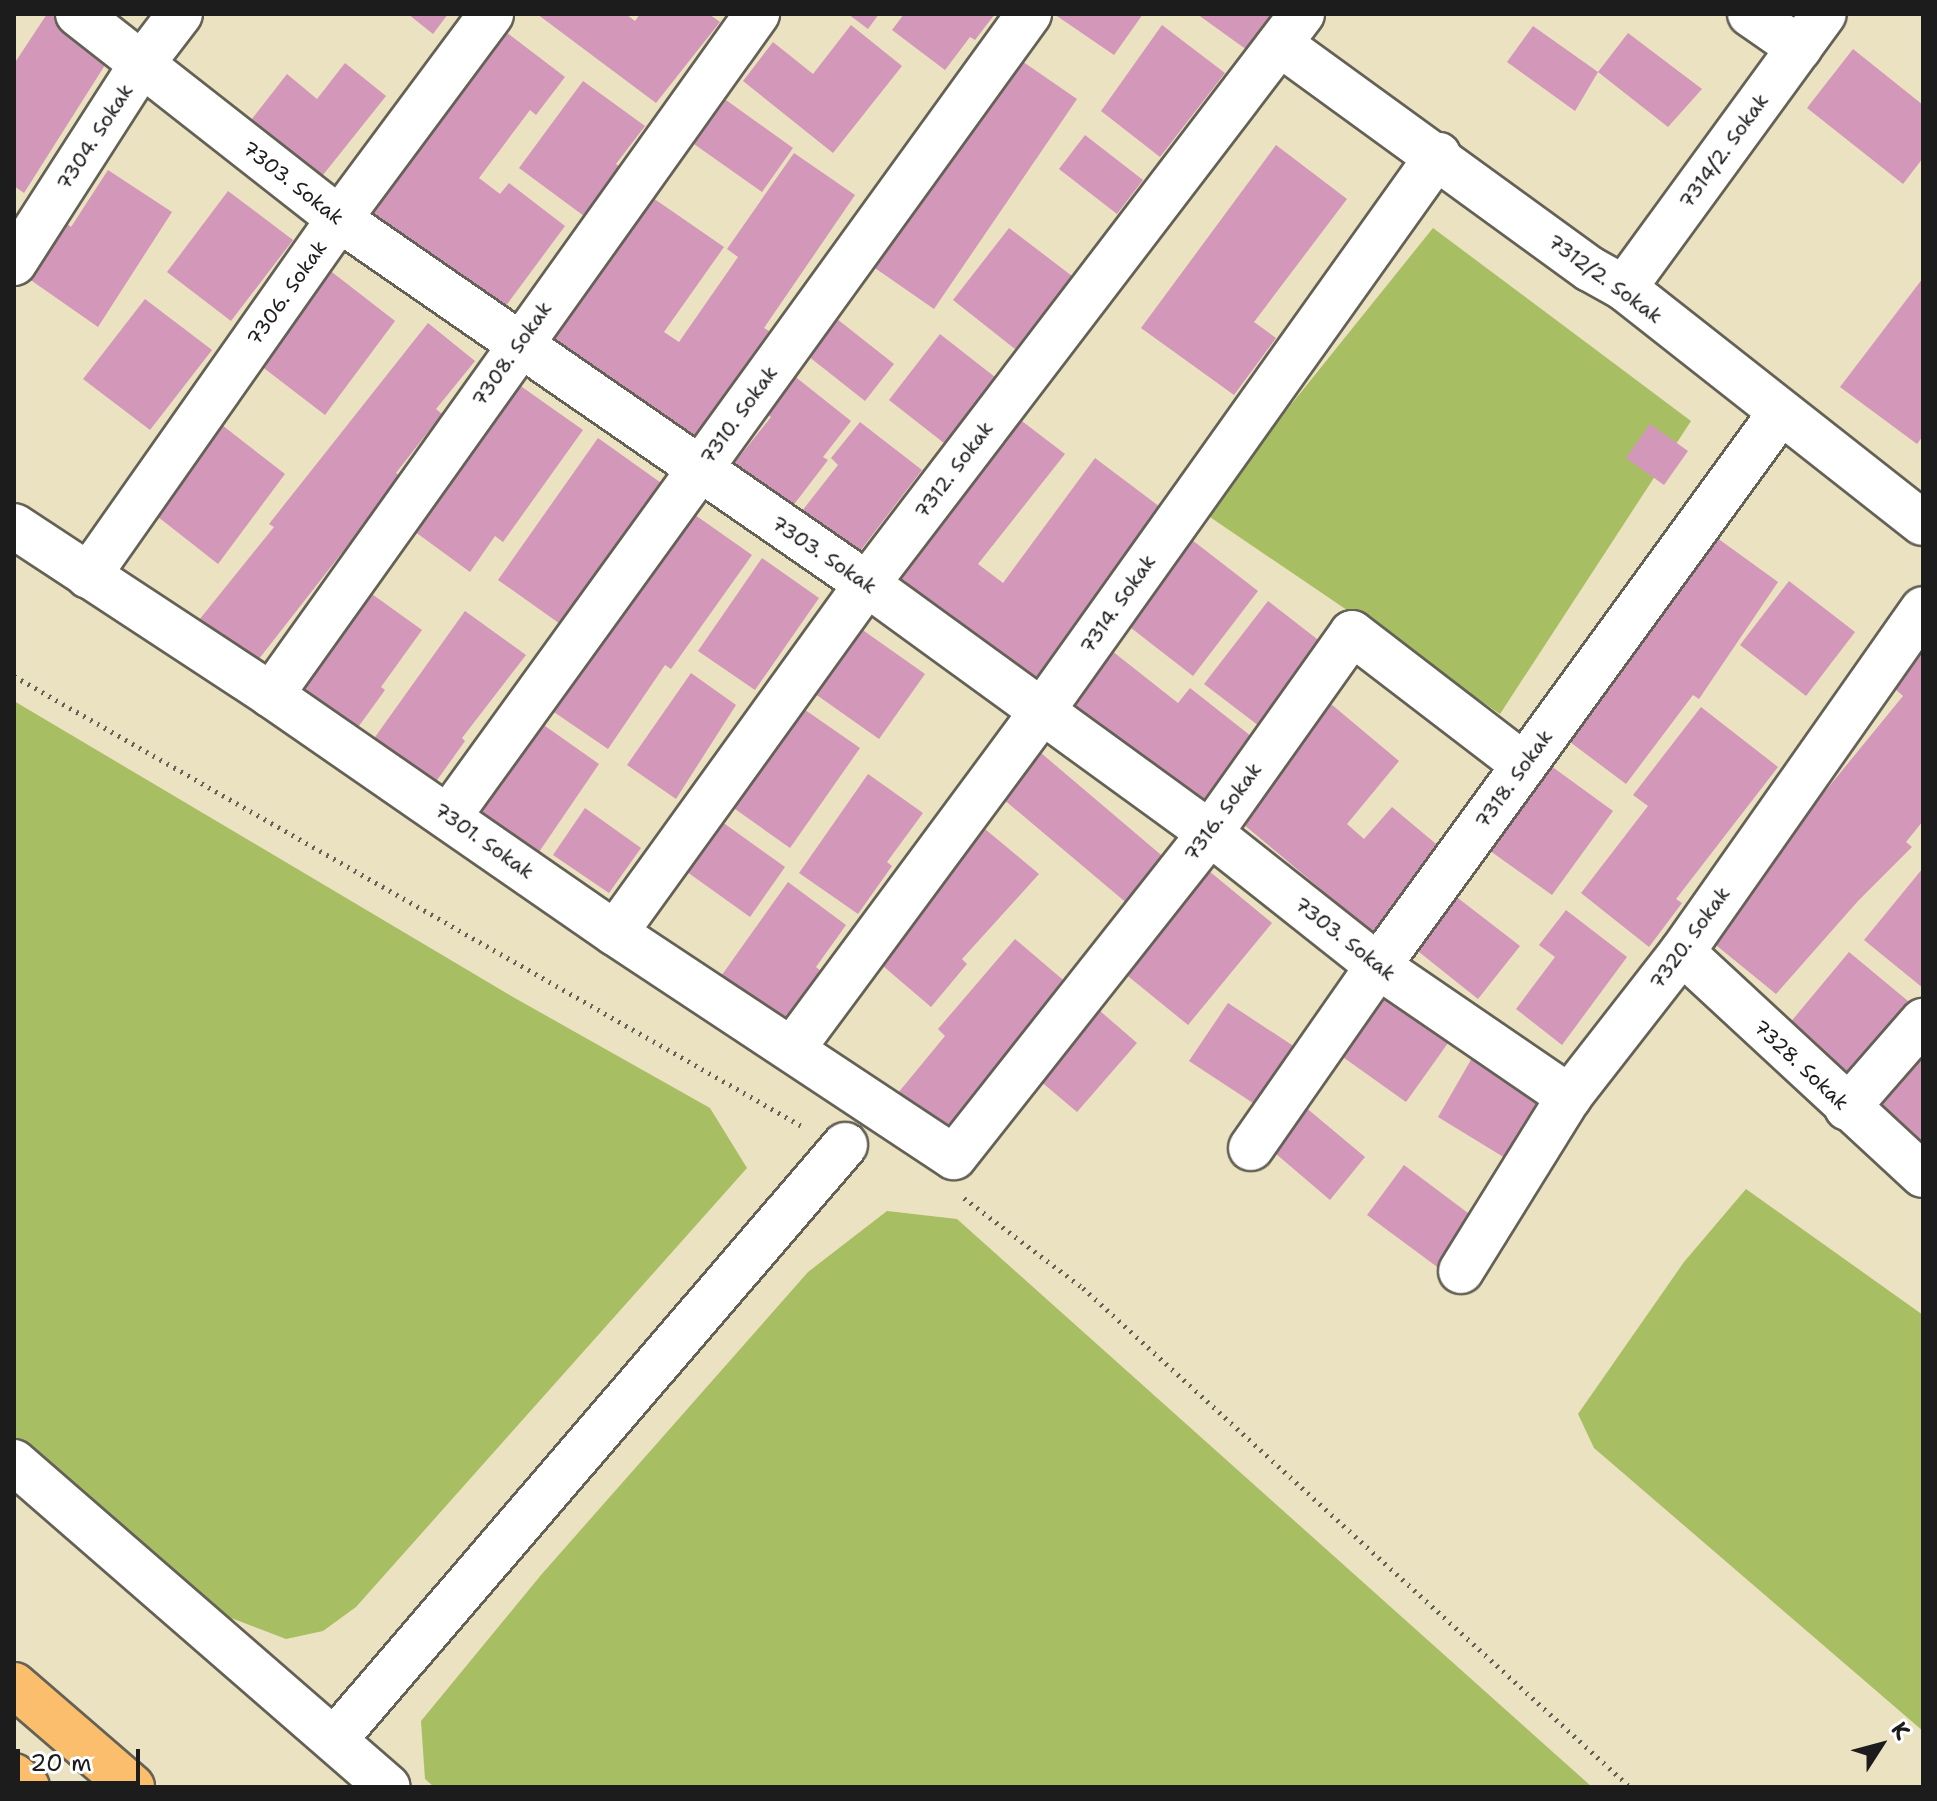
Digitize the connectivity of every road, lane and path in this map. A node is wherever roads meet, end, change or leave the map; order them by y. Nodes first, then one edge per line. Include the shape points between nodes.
1 (78, 14) edge
2 (180, 14) edge
3 (491, 14) edge
4 (757, 14) edge
5 (1029, 14) edge
6 (1750, 14) edge
7 (1291, 29) edge
8 (1811, 31) edge
9 (141, 65) junction
10 (1438, 155) junction
11 (339, 219) junction
12 (14, 263) edge
13 (1624, 288) junction
14 (520, 342) junction
15 (1781, 412) junction
16 (699, 470) junction
17 (1923, 523) edge
18 (14, 526) edge
19 (88, 576) junction
20 (867, 584) junction
21 (1923, 609) edge
22 (271, 695) junction
23 (1042, 711) junction
24 (1524, 765) junction
25 (449, 816) junction
26 (1210, 833) junction
27 (615, 933) junction
28 (1682, 952) junction
29 (1378, 966) junction
30 (1923, 1021) edge
31 (793, 1048) junction
32 (1569, 1097) junction
33 (1847, 1108) junction
34 (845, 1145) dead end
35 (1251, 1148) dead end
36 (954, 1157) joint
37 (1923, 1175) edge
38 (1461, 1271) dead end
39 (14, 1462) edge
40 (14, 1685) edge
41 (335, 1739) junction
42 (14, 1776) edge
43 (27, 1787) edge
44 (132, 1787) edge
45 (388, 1787) edge

1 - 9 street, 7303. Sokak
2 - 9 street, 7304. Sokak
3 - 11 street, 7306. Sokak
4 - 14 street, 7308. Sokak
5 - 16 street, 7310. Sokak
6 - 8 street
7 - 10 street, 7312/2. Sokak
7 - 20 street, 7312. Sokak
8 - 13 street, 7314/2. Sokak
9 - 11 street, 7303. Sokak
9 - 12 street, 7304. Sokak
10 - 13 street, 7312/2. Sokak via 1590,269
10 - 23 street, 7314. Sokak
11 - 14 street, 7303. Sokak
11 - 19 street, 7306. Sokak
13 - 15 street, 7312/2. Sokak
14 - 16 street, 7303. Sokak
14 - 22 street, 7308. Sokak
15 - 17 street, 7312/2. Sokak
15 - 24 street, 7318. Sokak
16 - 20 street, 7303. Sokak
16 - 25 street, 7310. Sokak
18 - 19 street, 7301. Sokak
19 - 22 street, 7301. Sokak
20 - 23 street, 7303. Sokak
20 - 27 street, 7312. Sokak
21 - 28 street, 7320. Sokak
22 - 25 street, 7301. Sokak
23 - 26 street, 7303. Sokak
23 - 31 street, 7314. Sokak
24 - 26 street, 7316. Sokak via 1352,633
24 - 29 street, 7318. Sokak
25 - 27 street, 7301. Sokak
26 - 29 street, 7303. Sokak
26 - 36 street, 7316. Sokak
27 - 31 street, 7301. Sokak
28 - 32 street, 7320. Sokak
28 - 33 street, 7328. Sokak
29 - 32 street, 7303. Sokak
29 - 35 street, 7318. Sokak
30 - 33 street
31 - 36 street, 7301. Sokak
32 - 38 street, 7320. Sokak
33 - 37 street, 7328. Sokak
34 - 41 street
39 - 41 street
40 - 44 main road
41 - 45 street
42 - 43 main road

